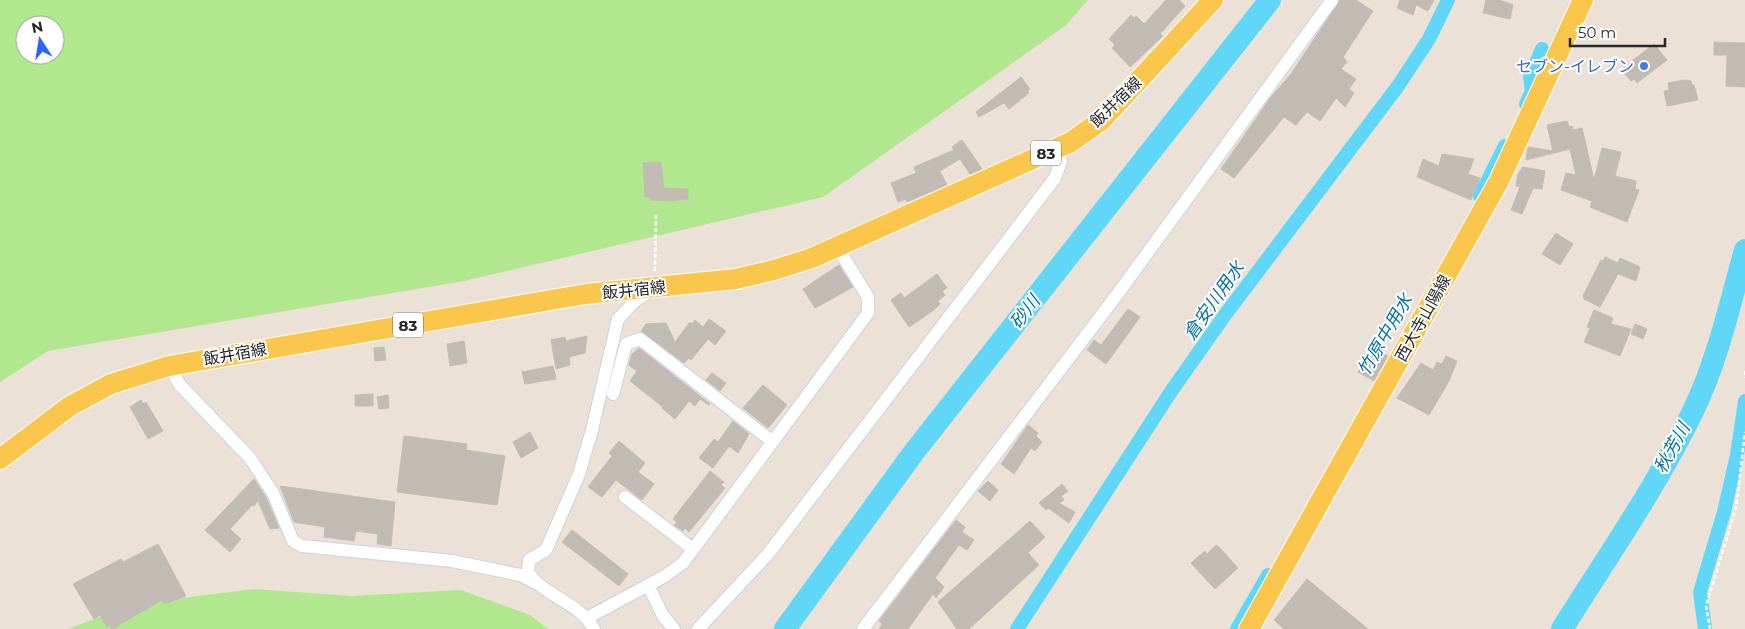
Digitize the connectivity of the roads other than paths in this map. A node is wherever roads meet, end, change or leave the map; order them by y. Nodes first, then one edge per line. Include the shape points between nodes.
1 (1213, 0) edge
2 (1332, 0) edge
3 (1583, 0) edge
4 (1057, 148) junction
5 (837, 247) junction
6 (654, 288) junction
7 (169, 366) junction
8 (613, 394) dead end
9 (773, 442) junction
10 (0, 459) edge
11 (625, 497) dead end
12 (693, 549) junction
13 (536, 583) junction
14 (648, 585) junction
15 (590, 623) edge
16 (674, 629) edge
17 (698, 629) edge
18 (863, 629) edge
19 (1249, 629) edge

1 - 4 main road, 飯井宿線 / 83 via 1102,120
2 - 18 street via 1116,296
3 - 19 main road, 西大寺山陽線 via 1499,181
4 - 5 main road, 飯井宿線 / 83
4 - 17 street via 1061,162 1055,178 768,554
5 - 6 main road, 飯井宿線 / 83 via 812,258 736,279
5 - 9 street via 868,297 868,313
6 - 7 main road, 飯井宿線 / 83 via 586,294
6 - 13 street via 618,318 579,474 546,550 529,560 528,572
7 - 10 main road, 飯井宿線 / 83 via 111,384 70,406
7 - 13 street via 180,385 250,458 273,493 292,541 302,546 452,561 520,575
8 - 9 street via 626,344 640,339
9 - 12 street
11 - 12 street
12 - 14 street via 683,563
13 - 15 street
14 - 15 street
14 - 16 street via 663,616

